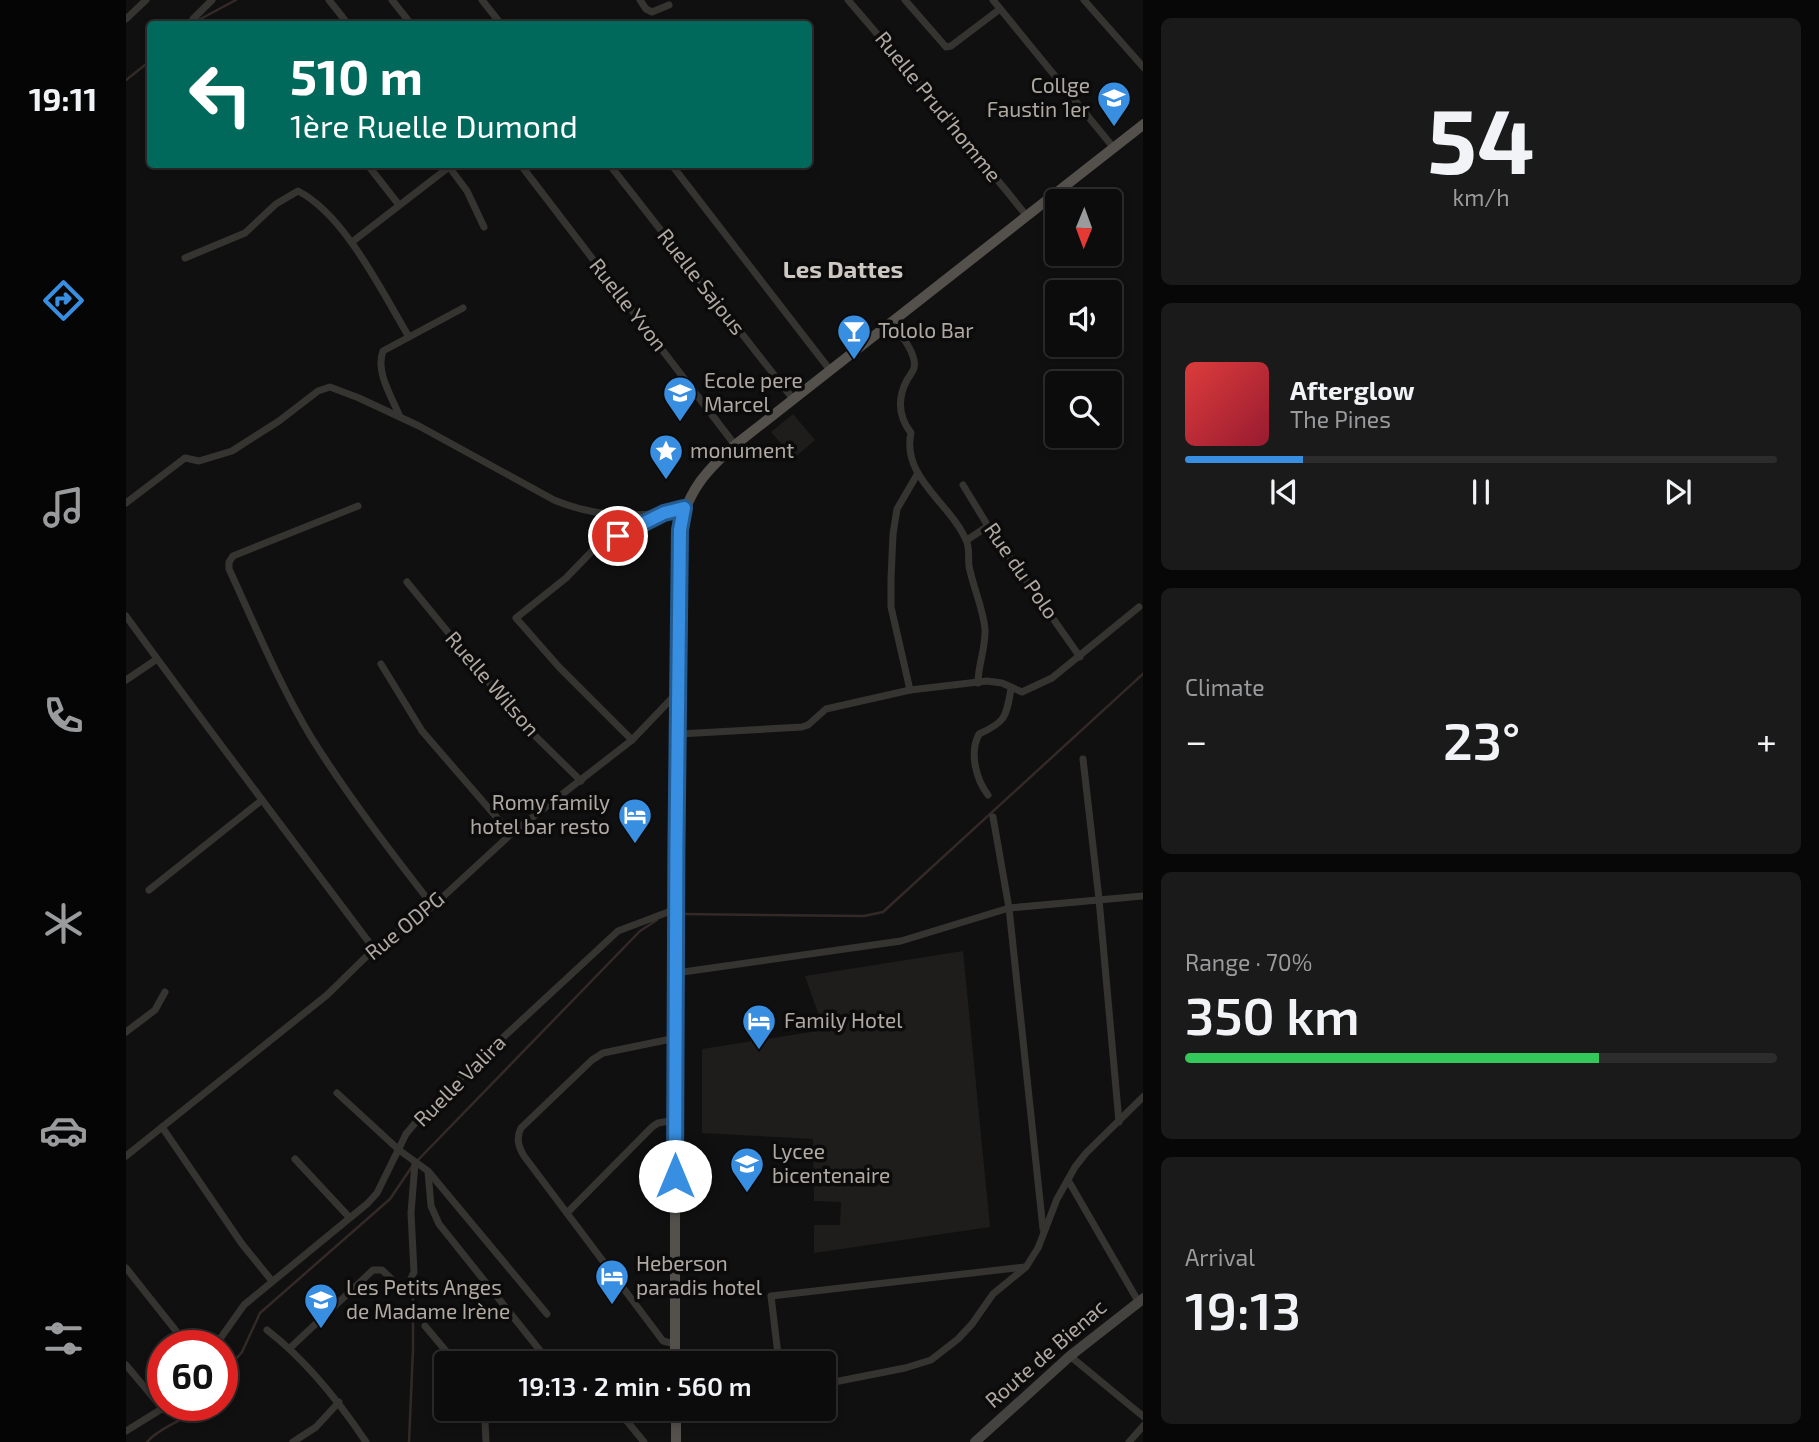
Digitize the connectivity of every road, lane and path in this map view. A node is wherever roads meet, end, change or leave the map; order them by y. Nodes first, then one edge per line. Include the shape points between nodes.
1 (146, 0) edge
2 (212, 0) edge
3 (329, 0) edge
4 (392, 0) edge
5 (482, 0) edge
6 (640, 0) edge
7 (848, 0) edge
8 (905, 0) edge
9 (993, 0) edge
10 (1084, 0) edge
11 (669, 5) dead end
12 (1000, 9) junction
13 (126, 19) edge
14 (193, 19) dead end
15 (346, 21) edge
16 (409, 21) edge
17 (499, 21) edge
18 (1143, 68) edge
19 (1143, 124) edge
20 (1113, 147) junction
21 (370, 168) edge
22 (445, 168) edge
23 (450, 168) edge
24 (523, 168) edge
25 (612, 168) edge
26 (674, 168) edge
27 (399, 205) junction
28 (1026, 215) junction
29 (484, 227) dead end
30 (352, 242) junction
31 (185, 258) dead end
32 (463, 308) dead end
33 (891, 322) junction
34 (409, 337) junction
35 (830, 370) junction
36 (793, 399) junction
37 (400, 416) junction
38 (736, 445) junction
39 (918, 473) junction
40 (964, 485) dead end
41 (126, 503) edge
42 (358, 506) dead end
43 (684, 508) junction
44 (664, 513) junction
45 (988, 526) junction
46 (967, 541) junction
47 (407, 582) dead end
48 (1139, 607) dead end
49 (126, 616) edge
50 (1080, 657) junction
51 (157, 659) junction
52 (381, 664) dead end
53 (126, 680) edge
54 (978, 683) junction
55 (1011, 689) junction
56 (910, 690) junction
57 (679, 691) junction
58 (679, 734) junction
59 (632, 740) junction
60 (1083, 759) dead end
61 (581, 781) junction
62 (988, 794) dead end
63 (262, 800) junction
64 (993, 817) dead end
65 (511, 834) junction
66 (149, 890) dead end
67 (1143, 896) edge
68 (1100, 899) junction
69 (433, 906) junction
70 (677, 908) junction
71 (1009, 908) junction
72 (374, 949) junction
73 (676, 973) junction
74 (165, 992) dead end
75 (126, 1032) edge
76 (676, 1038) junction
77 (337, 1093) dead end
78 (1143, 1096) edge
79 (676, 1120) junction
80 (1119, 1122) junction
81 (162, 1127) junction
82 (399, 1150) junction
83 (127, 1152) edge
84 (295, 1159) dead end
85 (415, 1163) junction
86 (428, 1171) junction
87 (1068, 1180) junction
88 (567, 1213) junction
89 (349, 1217) junction
90 (1044, 1233) junction
91 (1026, 1267) junction
92 (126, 1268) edge
93 (272, 1280) junction
94 (1140, 1300) edge
95 (547, 1314) dead end
96 (425, 1326) dead end
97 (175, 1330) edge
98 (226, 1330) edge
99 (267, 1330) dead end
100 (675, 1344) junction
101 (290, 1348) junction
102 (446, 1351) edge
103 (540, 1351) edge
104 (675, 1351) edge
105 (778, 1351) edge
106 (1070, 1356) junction
107 (126, 1365) edge
108 (836, 1382) edge
109 (147, 1388) edge
110 (339, 1402) junction
111 (1143, 1417) edge
112 (147, 1418) edge
113 (485, 1421) edge
114 (626, 1421) edge
115 (676, 1421) edge
116 (1143, 1425) edge
117 (126, 1431) edge
118 (293, 1442) edge
119 (366, 1442) edge
120 (486, 1442) edge
121 (643, 1442) edge
122 (676, 1442) edge
123 (975, 1442) edge
124 (1129, 1442) edge

1 - 13 street
2 - 14 street
3 - 15 street
4 - 16 street
5 - 17 street
6 - 11 street via 652,12
7 - 28 street, Ruelle Prud'homme
8 - 12 street via 946,47
9 - 12 street
10 - 18 street
12 - 20 street
19 - 20 main road
20 - 28 main road
21 - 27 street
22 - 27 street
23 - 29 street
24 - 38 street, Ruelle Yvon
25 - 36 street, Ruelle Sajous
26 - 35 street
27 - 30 street
28 - 33 main road
30 - 31 street via 312,198 298,191 276,204 246,233
30 - 34 street
32 - 34 street
33 - 35 main road
33 - 39 street via 914,359 900,414 911,433 910,456
34 - 37 street via 383,351 380,361
35 - 36 main road
36 - 38 main road
37 - 41 street via 325,388 232,451 199,461 184,458
37 - 44 street via 577,509 601,515
38 - 43 main road via 712,466
39 - 46 street
39 - 56 street via 897,509 891,579 891,607
40 - 45 street, Rue du Polo
42 - 69 street via 233,556 229,569 310,735 364,817
43 - 44 street
43 - 57 main road
44 - 59 street via 596,547 516,618
45 - 46 street
45 - 50 street, Rue du Polo
46 - 54 street via 985,631
47 - 61 street, Ruelle Wilson via 522,723
48 - 50 street
49 - 51 street
50 - 55 street via 1052,678 1022,692
51 - 53 street
51 - 63 street
52 - 65 street via 422,730
54 - 55 street via 1002,683
54 - 56 street
55 - 62 street via 1007,715 976,740 976,773
56 - 58 street via 826,709 802,727
57 - 58 main road
57 - 59 street, Rue ODPG
58 - 70 main road
59 - 61 street, Rue ODPG
60 - 68 street
61 - 65 street, Rue ODPG
63 - 66 street
63 - 72 street
64 - 71 street
65 - 69 street, Rue ODPG
67 - 68 street
68 - 71 street
68 - 80 street
69 - 72 street, Rue ODPG
70 - 73 main road
70 - 82 street, Ruelle Valira via 618,931 416,1122
71 - 73 street via 901,941
71 - 90 street
72 - 81 street, Rue ODPG via 327,995
73 - 76 main road
74 - 75 street via 155,1010
76 - 79 main road
76 - 88 street via 603,1053 521,1128 520,1150
77 - 82 street
78 - 80 street
79 - 88 street via 652,1127
79 - 100 main road
80 - 87 street via 1086,1153
81 - 83 street, Rue ODPG
81 - 93 street
82 - 85 street
82 - 89 street, Ruelle Valira via 377,1193
84 - 89 street
85 - 86 street
85 - 101 street via 411,1282 399,1286 382,1270 373,1270
86 - 95 street
86 - 103 street via 431,1206 439,1224
87 - 90 street
87 - 94 street
88 - 100 street via 663,1340
89 - 93 street, Ruelle Valira
90 - 91 street
91 - 105 street via 771,1296
91 - 108 street via 993,1294 958,1339 931,1360
92 - 97 street
93 - 98 street, Ruelle Valira via 244,1305
94 - 106 main road, Route de Bienac
96 - 102 street
99 - 101 street
100 - 104 main road
101 - 110 street
106 - 111 street
106 - 123 main road, Route de Bienac
107 - 109 street
110 - 118 street via 316,1427
110 - 119 street
112 - 117 street
113 - 120 street
114 - 121 street
115 - 122 main road
116 - 124 street

